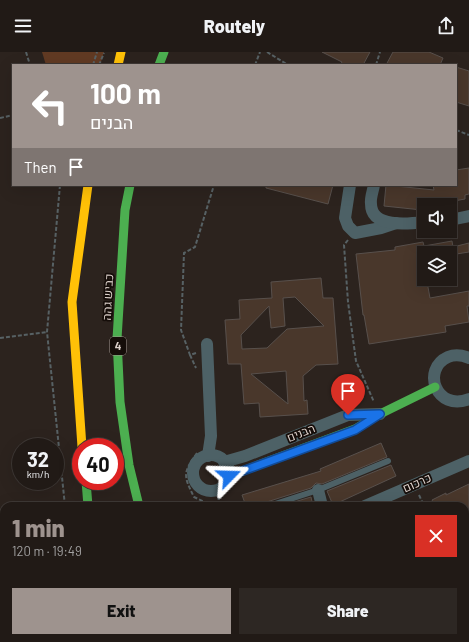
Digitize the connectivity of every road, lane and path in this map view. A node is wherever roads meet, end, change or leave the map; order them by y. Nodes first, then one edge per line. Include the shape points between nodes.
1 (26, 52) edge
2 (97, 52) edge
3 (104, 52) edge
4 (121, 52) edge
5 (164, 52) edge
6 (260, 52) edge
7 (267, 52) edge
8 (380, 52) edge
9 (30, 64) edge
10 (93, 64) edge
11 (98, 64) edge
12 (118, 64) edge
13 (159, 64) edge
14 (255, 64) edge
15 (286, 64) edge
16 (376, 64) edge
17 (12, 115) edge
18 (0, 118) edge
19 (457, 130) edge
20 (469, 136) edge
21 (60, 186) edge
22 (88, 186) edge
23 (130, 186) edge
24 (214, 186) edge
25 (350, 186) edge
26 (374, 186) edge
27 (469, 216) edge
28 (457, 219) edge
29 (417, 222) edge
30 (396, 223) junction
31 (355, 233) junction
32 (47, 332) junction
33 (0, 338) edge
34 (207, 347) joint
35 (190, 355) junction
36 (469, 358) edge
37 (197, 370) dead end
38 (435, 387) junction
39 (469, 399) edge
40 (380, 414) junction
41 (81, 438) edge
42 (203, 453) junction
43 (388, 460) dead end
44 (469, 461) edge
45 (224, 462) junction
46 (229, 476) junction
47 (87, 490) edge
48 (218, 490) junction
49 (318, 490) junction
50 (65, 502) edge
51 (88, 502) edge
52 (138, 502) edge
53 (205, 502) edge
54 (219, 502) edge
55 (281, 502) edge
56 (321, 502) edge
57 (375, 502) edge

1 - 9 path
2 - 10 path
3 - 11 path
4 - 12 main road
5 - 13 main road
6 - 14 path
7 - 15 path
8 - 16 path
17 - 18 path
19 - 20 path
21 - 32 path
22 - 41 main road via 72,302
23 - 52 main road, כביש גהה / 4 via 125,210 117,339 120,402 129,465
24 - 35 path via 195,247 184,253 181,330
25 - 31 street via 345,218
26 - 30 street via 370,205 375,216 388,223
27 - 28 street
29 - 30 street
30 - 31 street
31 - 40 path via 344,245 356,361
32 - 33 path
32 - 50 path
34 - 35 path
34 - 42 street via 211,436
35 - 37 path
36 - 38 street via 452,356 438,364
38 - 39 street via 446,399 454,402
38 - 40 main road, הבנים
40 - 45 street, הבנים via 348,415
40 - 46 main road, הבנים via 355,430
42 - 45 street via 220,458
42 - 48 street via 194,467 196,484 206,491
42 - 53 path via 187,466 186,481 194,497
43 - 49 lane
44 - 57 street, כרכום
45 - 46 street
46 - 48 street via 227,482
47 - 51 main road
48 - 54 path
49 - 55 lane
49 - 56 street

